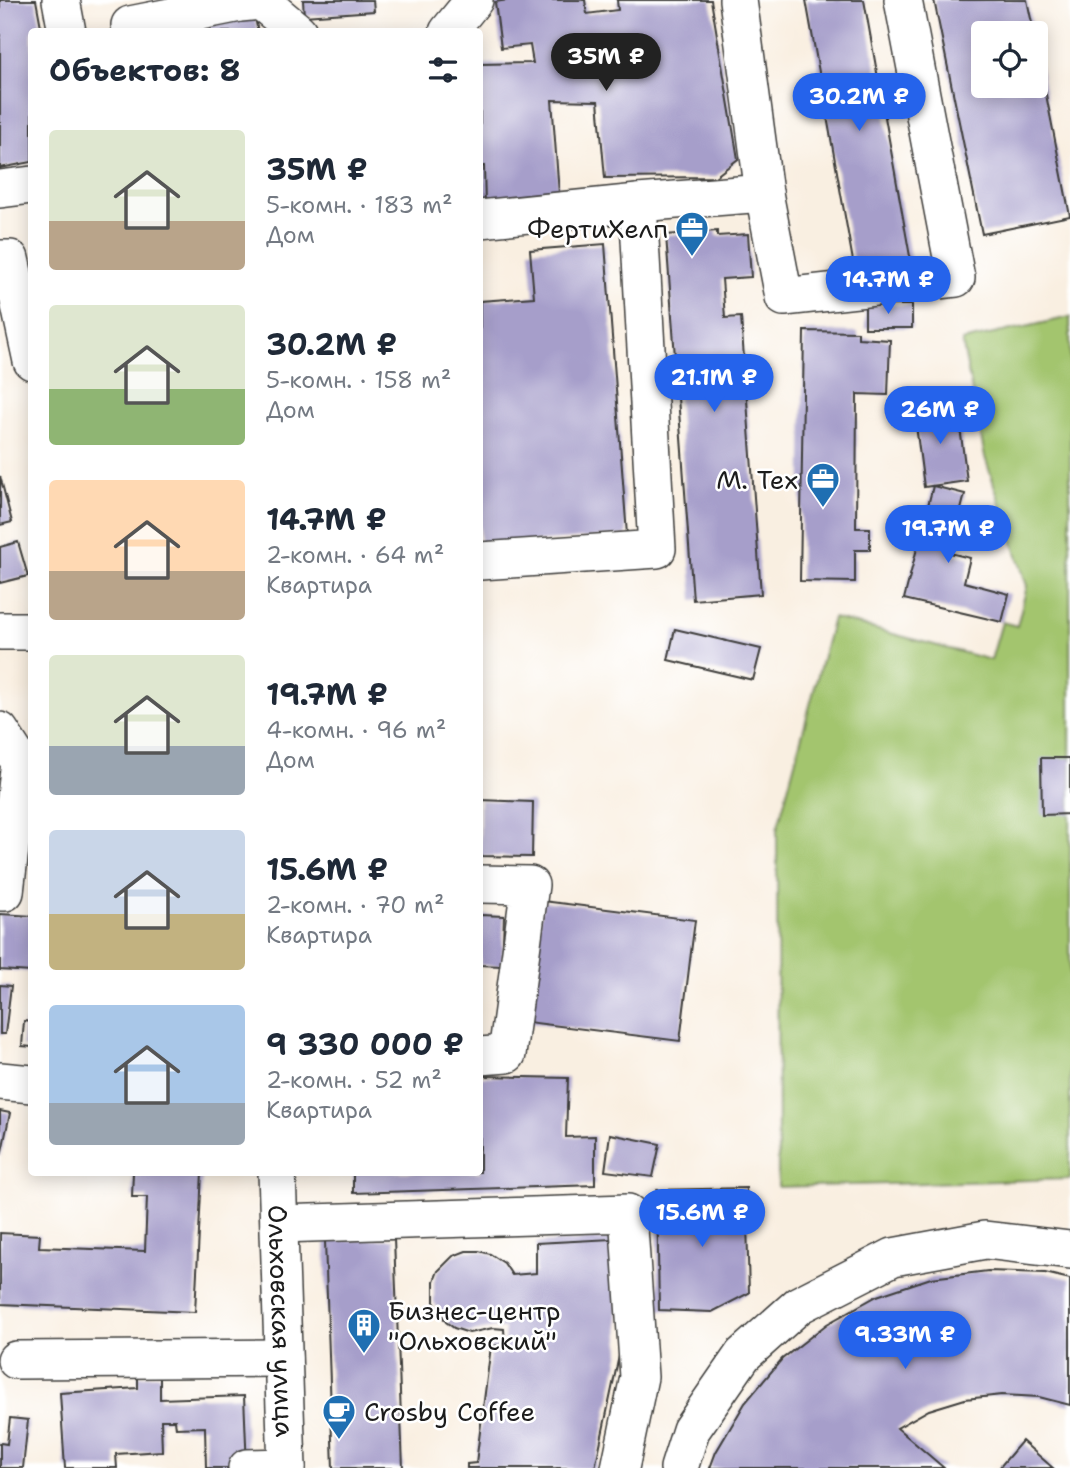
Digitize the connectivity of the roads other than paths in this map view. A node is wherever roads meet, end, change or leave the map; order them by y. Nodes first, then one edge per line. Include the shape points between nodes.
1 (61, 0) edge
2 (474, 0) edge
3 (738, 0) edge
4 (903, 0) edge
5 (128, 19) edge
6 (66, 28) edge
7 (293, 28) edge
8 (451, 28) edge
9 (28, 186) edge
10 (0, 189) edge
11 (764, 193) junction
12 (638, 202) junction
13 (483, 219) edge
14 (0, 258) edge
15 (28, 346) edge
16 (483, 561) edge
17 (0, 631) edge
18 (28, 631) edge
19 (0, 731) edge
20 (483, 884) edge
21 (0, 892) edge
22 (483, 1056) edge
23 (0, 1081) edge
24 (28, 1084) edge
25 (277, 1176) edge
26 (279, 1224) junction
27 (1070, 1250) edge
28 (283, 1358) junction
29 (16, 1360) dead end
30 (247, 1468) edge
31 (287, 1468) edge
32 (620, 1468) edge
33 (679, 1468) edge

1 - 6 street
2 - 8 street
3 - 11 street
4 - 11 street via 956,278 784,297
5 - 7 street via 261,1
9 - 10 street
11 - 12 street
12 - 13 street
12 - 16 street via 657,549
14 - 15 street via 10,259
17 - 18 street
19 - 21 street via 20,762 5,892
20 - 22 street via 530,884 507,1054
23 - 24 street
25 - 26 street, Ольховская улица
26 - 28 street, Ольховская улица
26 - 32 street via 628,1213 639,1377
27 - 33 street via 985,1240 893,1257 799,1305 743,1355 691,1430
28 - 29 street
28 - 31 street, Ольховская улица
30 - 31 street

